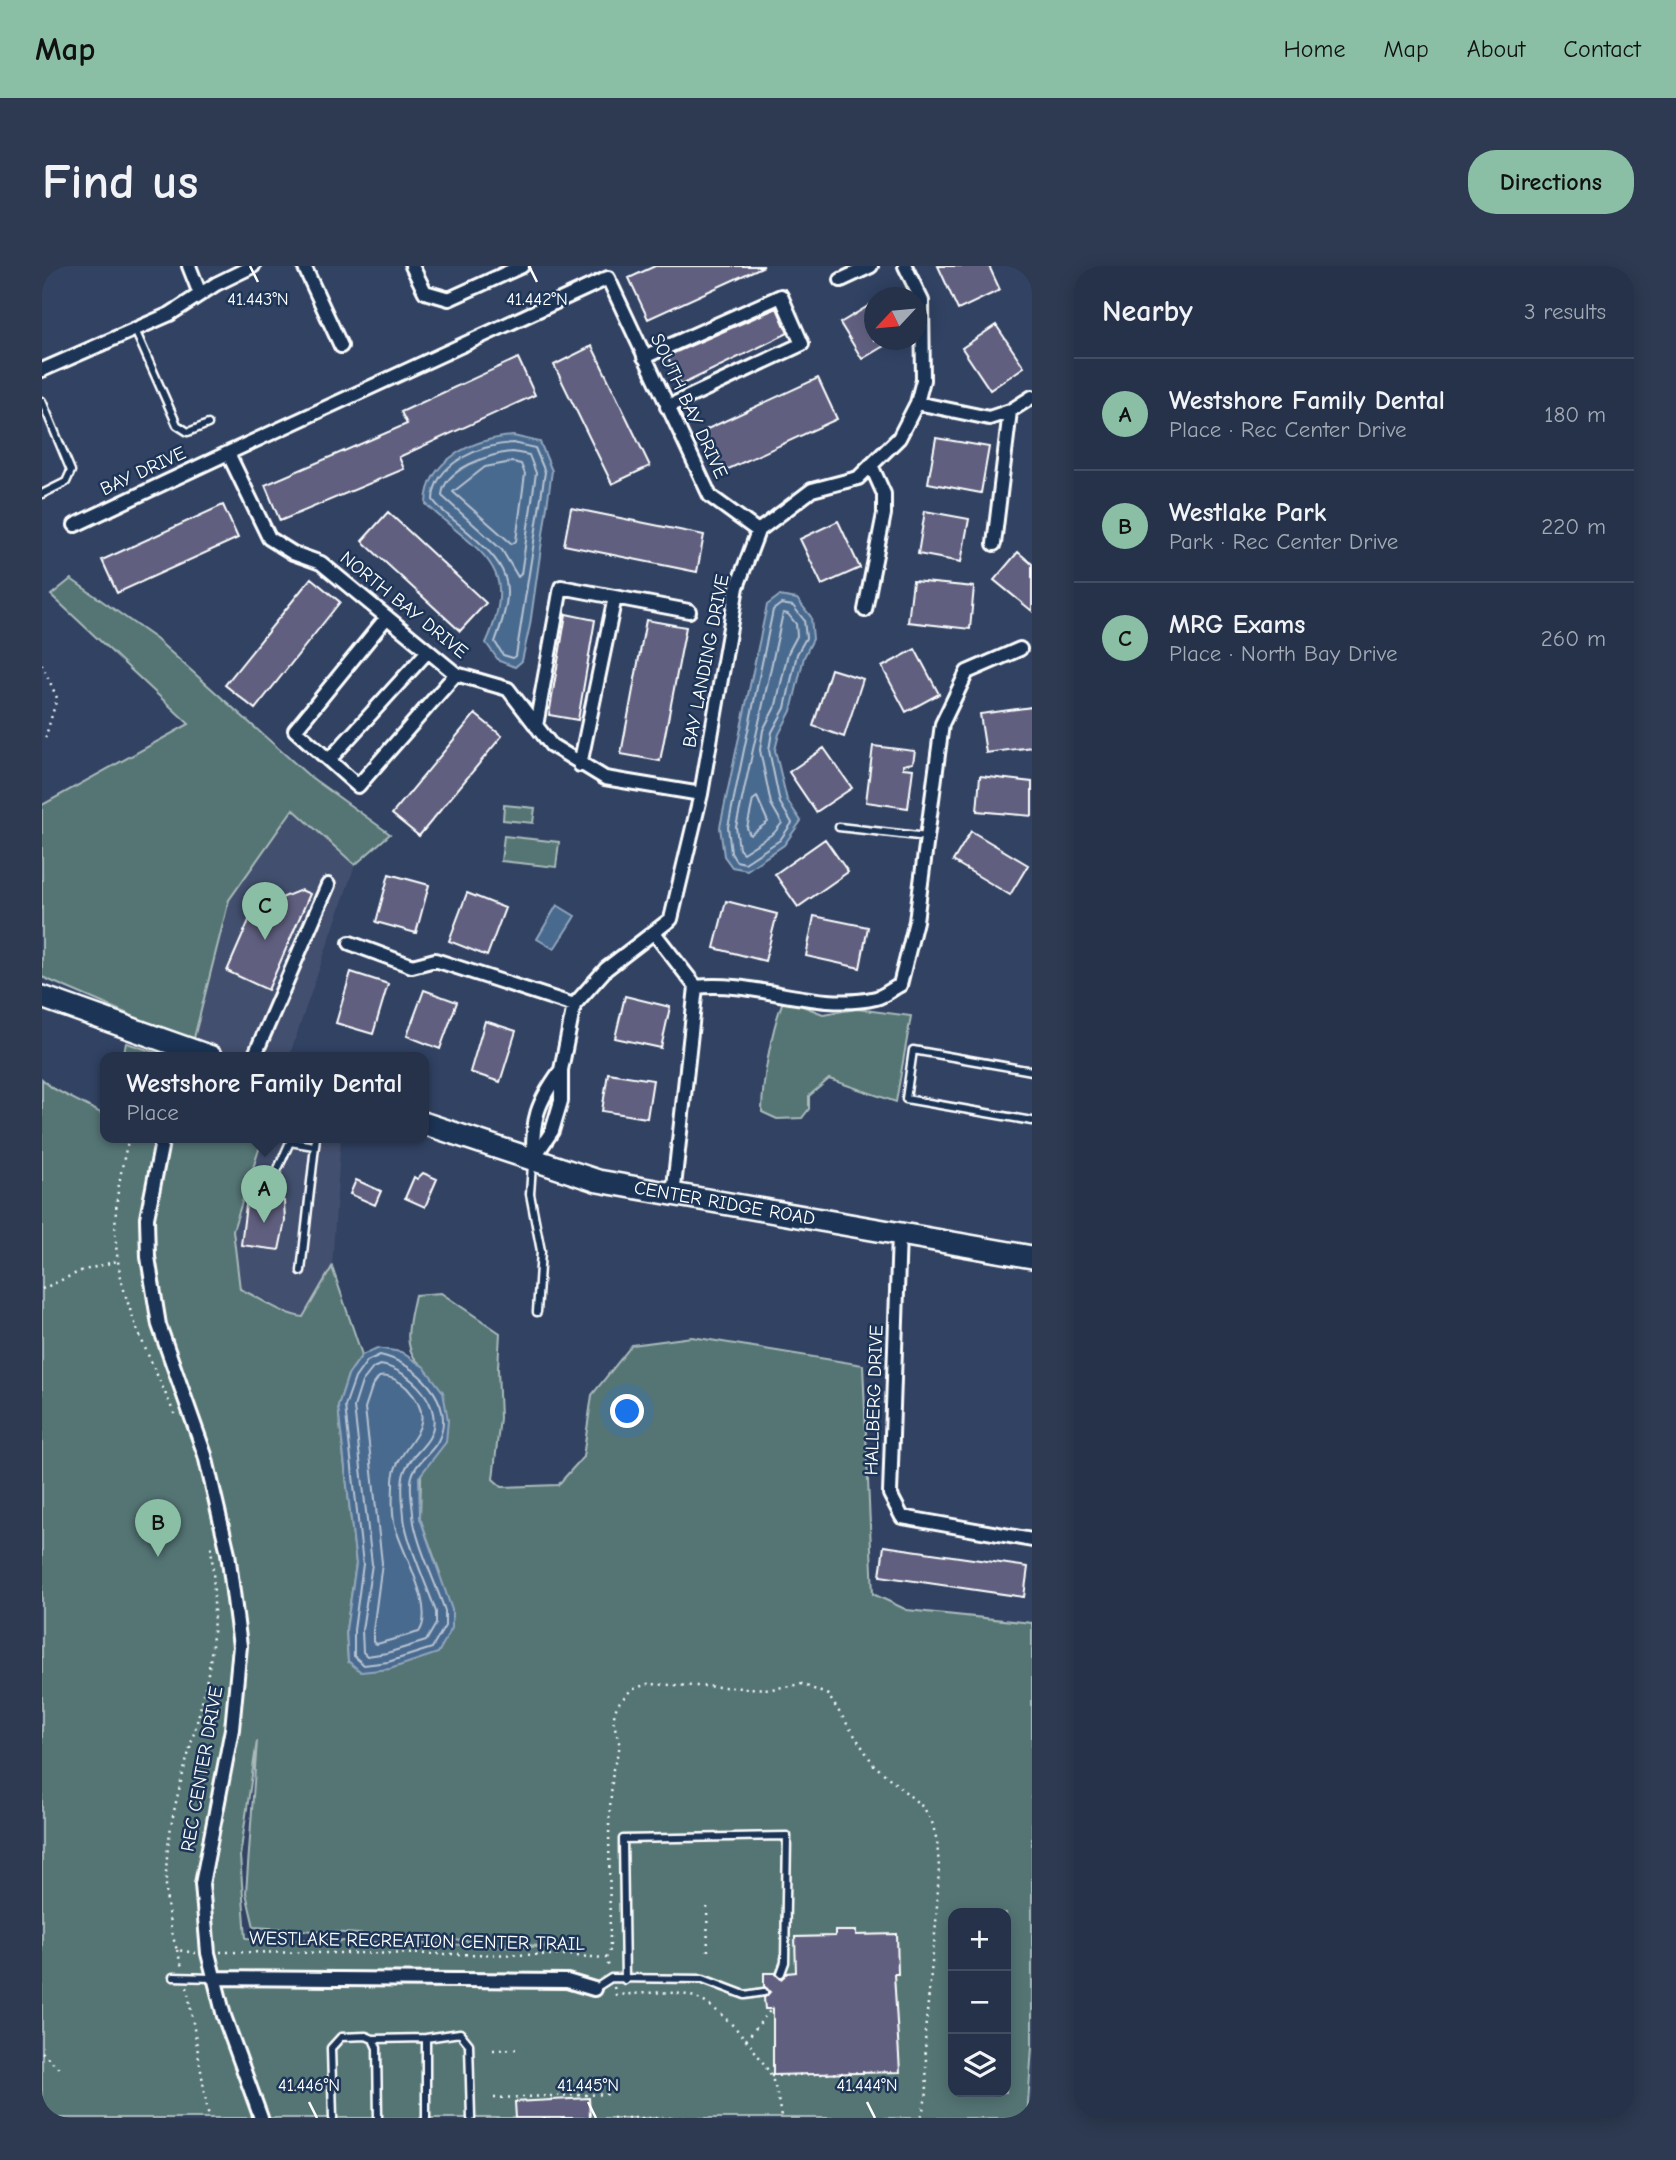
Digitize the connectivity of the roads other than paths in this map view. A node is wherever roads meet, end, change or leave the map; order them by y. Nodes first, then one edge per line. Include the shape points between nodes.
1 (189, 266) edge
2 (253, 266) edge
3 (304, 266) edge
4 (412, 266) edge
5 (522, 266) edge
6 (871, 266) edge
7 (905, 266) edge
8 (841, 281) dead end
9 (200, 294) junction
10 (135, 330) junction
11 (341, 346) dead end
12 (644, 357) junction
13 (42, 370) edge
14 (1032, 397) edge
15 (42, 401) edge
16 (917, 403) junction
17 (667, 407) junction
18 (1010, 411) junction
19 (208, 424) dead end
20 (228, 453) junction
21 (871, 465) junction
22 (42, 494) edge
23 (75, 524) dead end
24 (758, 531) junction
25 (994, 544) dead end
26 (615, 597) junction
27 (865, 610) dead end
28 (689, 611) dead end
29 (387, 617) junction
30 (1020, 649) dead end
31 (428, 651) junction
32 (456, 674) junction
33 (536, 726) junction
34 (329, 760) junction
35 (580, 765) junction
36 (701, 794) junction
37 (839, 827) dead end
38 (927, 837) junction
39 (328, 885) dead end
40 (655, 933) junction
41 (351, 943) dead end
42 (696, 987) junction
43 (42, 997) edge
44 (574, 1005) junction
45 (190, 1052) edge
46 (256, 1052) edge
47 (561, 1070) junction
48 (1032, 1071) edge
49 (1032, 1121) edge
50 (429, 1125) edge
51 (162, 1143) edge
52 (290, 1143) edge
53 (296, 1143) edge
54 (315, 1143) edge
55 (314, 1146) junction
56 (533, 1159) junction
57 (272, 1182) dead end
58 (673, 1196) junction
59 (899, 1234) junction
60 (1032, 1257) edge
61 (301, 1271) dead end
62 (537, 1312) dead end
63 (1032, 1540) edge
64 (781, 1973) dead end
65 (173, 1976) dead end
66 (213, 1978) junction
67 (625, 1980) junction
68 (594, 1989) joint
69 (764, 1992) dead end
70 (426, 2038) junction
71 (373, 2039) junction
72 (261, 2118) edge
73 (333, 2118) edge
74 (378, 2118) edge
75 (426, 2118) edge
76 (471, 2118) edge

1 - 9 street
2 - 9 street
3 - 11 street
4 - 5 street via 425,292 449,299
6 - 8 street
7 - 16 street via 922,301 923,380
9 - 10 street
10 - 13 street
10 - 19 lane via 177,425 188,432
12 - 17 street, SOUTH BAY DRIVE
12 - 17 street via 781,296 802,344
12 - 20 street, SOUTH BAY DRIVE via 608,278
14 - 18 street
15 - 22 lane via 71,471 66,482
16 - 18 street via 989,418
16 - 21 street via 899,438
17 - 24 street, SOUTH BAY DRIVE via 710,496
18 - 25 street
20 - 23 street, BAY DRIVE
20 - 29 street, NORTH BAY DRIVE via 269,538 321,563
21 - 24 street via 858,478 812,491
21 - 27 street via 884,494 884,514
24 - 36 street, BAY LANDING DRIVE via 737,587
26 - 28 street
26 - 33 street via 561,587
26 - 35 street
29 - 31 street, NORTH BAY DRIVE
29 - 34 street via 295,730
30 - 38 street via 967,672 942,724
31 - 32 street, NORTH BAY DRIVE
31 - 34 street
32 - 33 street, NORTH BAY DRIVE via 508,689
32 - 34 street via 358,786
33 - 35 street, NORTH BAY DRIVE via 551,745
35 - 36 street, NORTH BAY DRIVE via 605,778
36 - 40 street, BAY LANDING DRIVE via 671,919
37 - 38 lane
38 - 42 street via 916,921 900,985 877,998 833,1000 724,984
39 - 46 street
40 - 42 street
40 - 44 street, BAY LANDING DRIVE via 606,969
41 - 44 street via 412,965 435,960
42 - 58 street
43 - 45 main road
44 - 47 street
47 - 56 street via 561,1101 552,1131
47 - 56 street via 540,1100 532,1129
48 - 49 lane via 913,1050 906,1099
50 - 56 main road, CENTER RIDGE ROAD
51 - 66 street, REC CENTER DRIVE via 147,1218 148,1257 159,1325 205,1455 229,1553 240,1646 232,1728 202,1884
52 - 57 lane
53 - 55 lane
54 - 55 lane
55 - 61 lane
56 - 58 main road, CENTER RIDGE ROAD via 598,1181
56 - 62 lane via 530,1194 541,1251
58 - 59 main road, CENTER RIDGE ROAD
59 - 60 main road, CENTER RIDGE ROAD
59 - 63 street, HALLBERG DRIVE via 890,1494 902,1517
64 - 67 lane via 785,1962 787,1836 623,1839
65 - 66 lane
66 - 68 street via 567,1981
66 - 72 street, REC CENTER DRIVE
67 - 68 lane via 611,1978
67 - 69 lane via 703,1979 745,1995
70 - 71 lane
70 - 75 lane
70 - 76 lane via 460,2034 469,2044
71 - 73 lane via 341,2037 331,2048
71 - 74 lane

